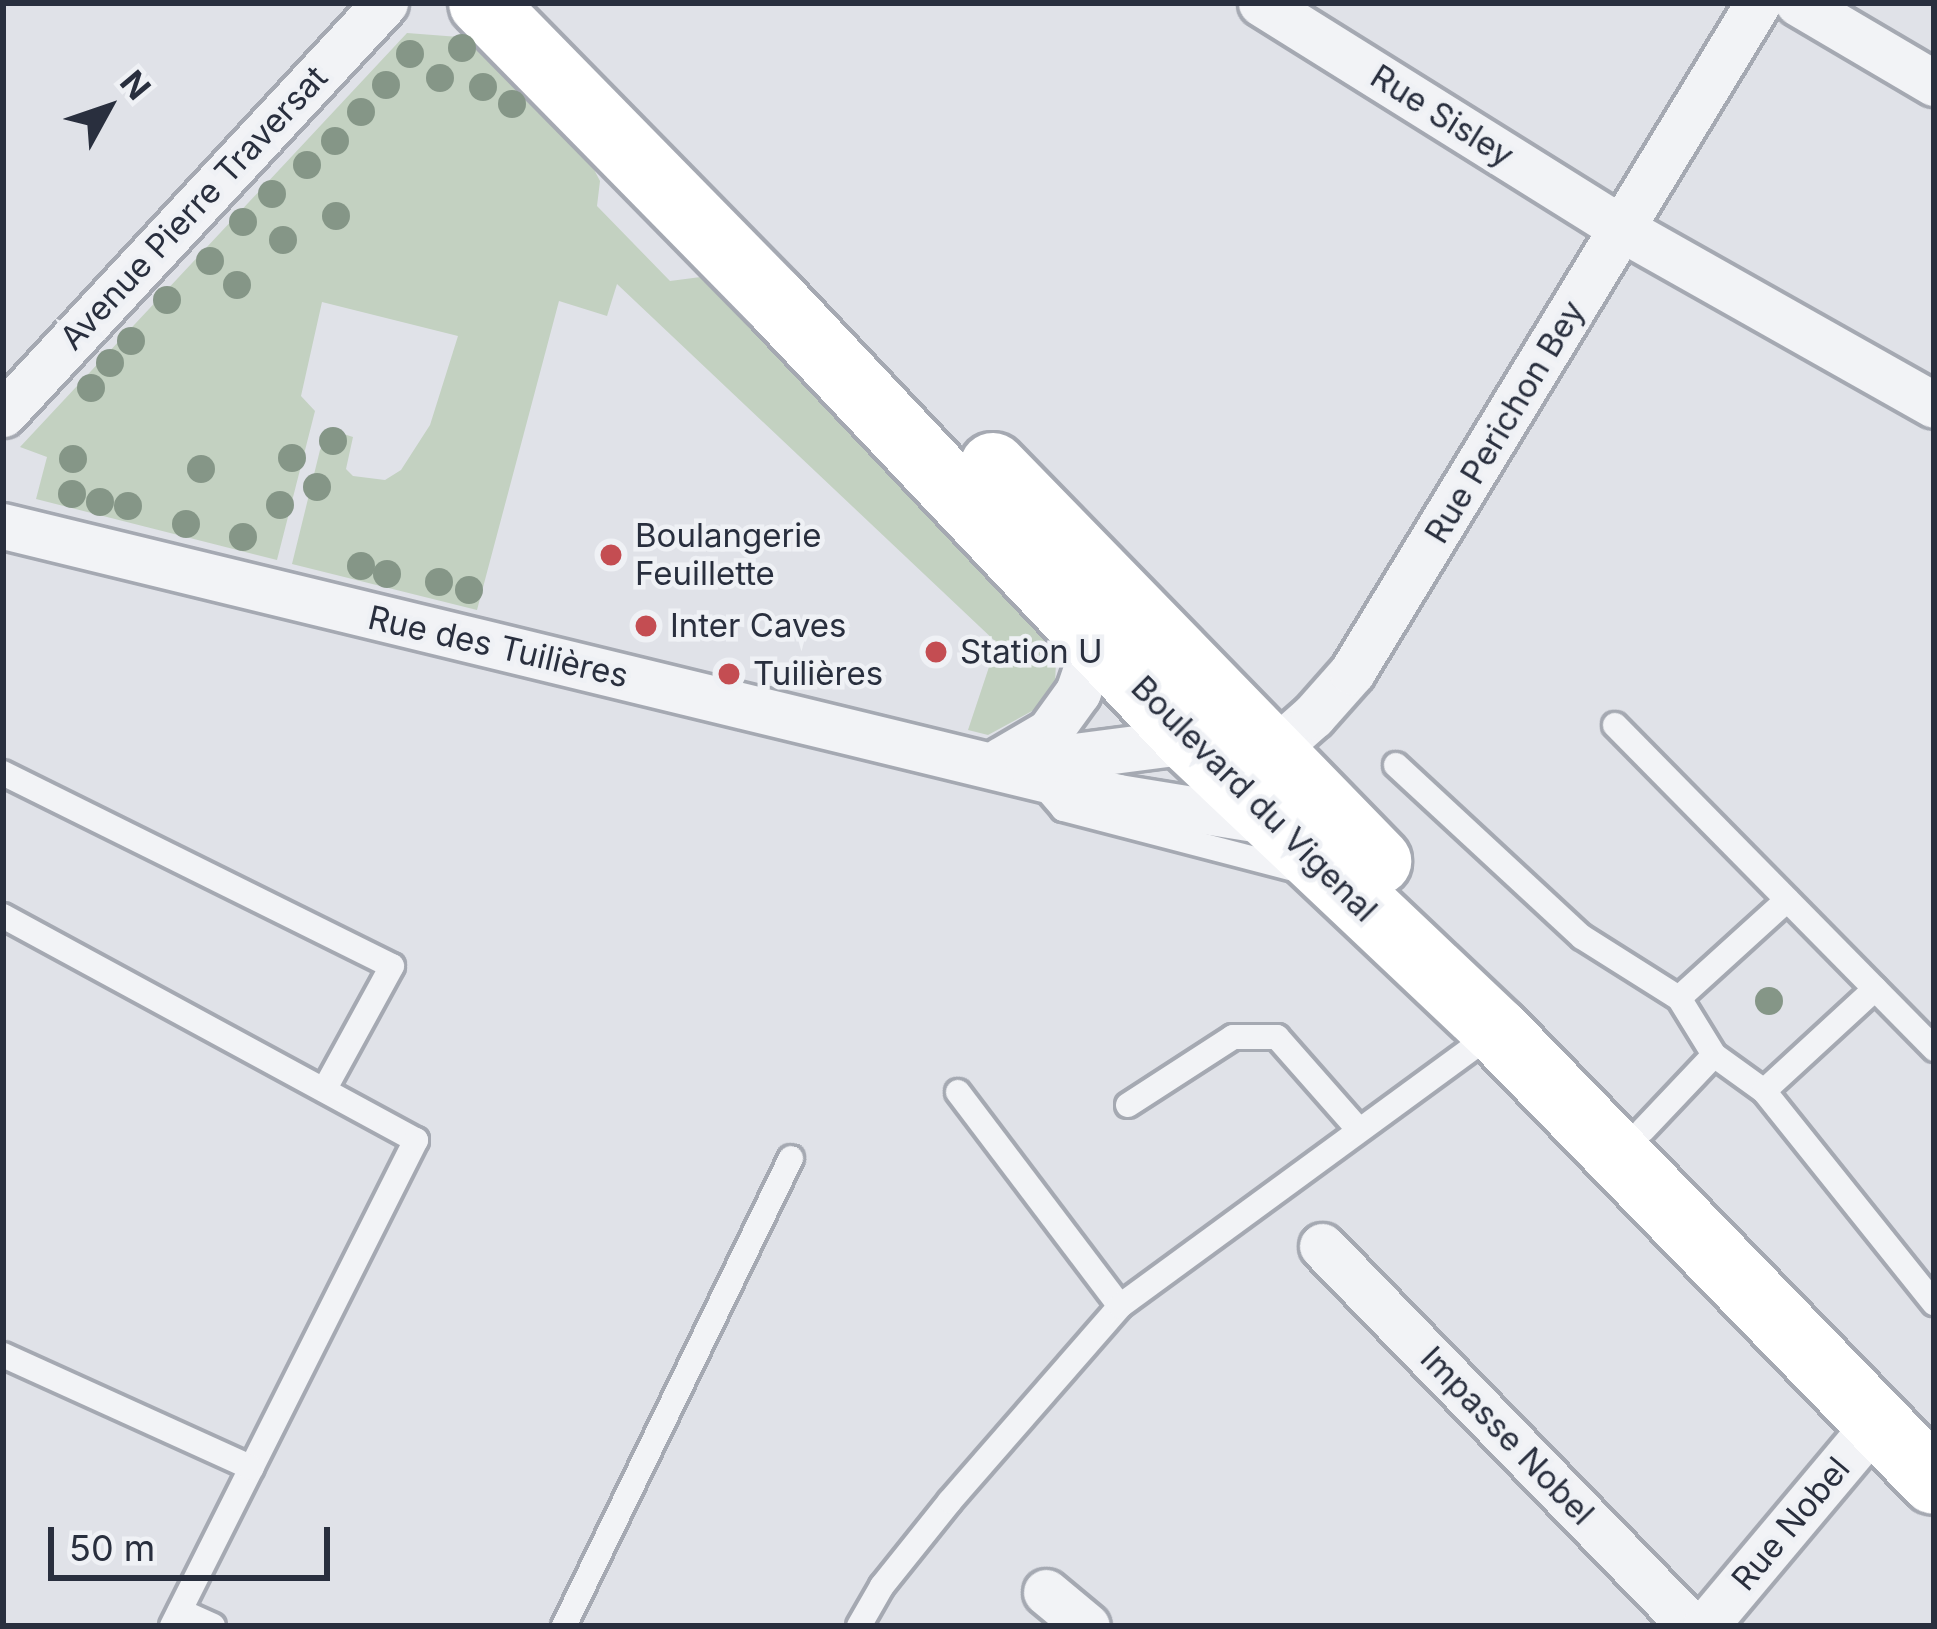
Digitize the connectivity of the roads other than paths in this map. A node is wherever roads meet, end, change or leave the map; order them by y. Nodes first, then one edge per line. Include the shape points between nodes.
1 (385, 3) edge
2 (482, 3) edge
3 (536, 3) edge
4 (1261, 3) edge
5 (1758, 3) edge
6 (1798, 3) edge
7 (1934, 83) edge
8 (1622, 230) junction
9 (1934, 405) edge
10 (3, 414) edge
11 (3, 526) edge
12 (74, 547) junction
13 (3, 563) edge
14 (1071, 612) junction
15 (1615, 725) dead end
16 (1190, 741) junction
17 (1271, 753) junction
18 (1396, 766) dead end
19 (1014, 770) junction
20 (3, 773) edge
21 (1274, 822) junction
22 (1337, 884) junction
23 (1787, 900) junction
24 (3, 916) edge
25 (1875, 989) junction
26 (1679, 998) junction
27 (1497, 1031) junction
28 (1934, 1049) edge
29 (1714, 1055) junction
30 (324, 1090) junction
31 (1764, 1091) junction
32 (958, 1093) dead end
33 (1128, 1106) dead end
34 (1359, 1130) junction
35 (1643, 1130) junction
36 (791, 1158) dead end
37 (1322, 1246) dead end
38 (1934, 1303) edge
39 (1120, 1306) junction
40 (3, 1354) edge
41 (1905, 1423) edge
42 (252, 1468) junction
43 (1934, 1481) edge
44 (1046, 1592) dead end
45 (176, 1618) edge
46 (213, 1626) edge
47 (564, 1626) edge
48 (859, 1626) edge
49 (1088, 1626) edge
50 (1691, 1626) edge
51 (1705, 1626) edge

1 - 10 street, Avenue Pierre Traversat
2 - 14 main road, Boulevard du Vigenal
3 - 17 main road, Boulevard du Vigenal
4 - 8 street, Rue Sisley
5 - 8 street, Rue Perichon Bey
6 - 7 street
8 - 9 street, Rue Sisley
8 - 17 street, Rue Perichon Bey via 1352,672
11 - 12 street, Rue des Tuilières
12 - 13 street
12 - 19 street, Rue des Tuilières
14 - 16 main road, Boulevard du Vigenal
14 - 19 street via 1091,654 1078,692
15 - 23 lane
16 - 17 street
16 - 19 street, Rue des Tuilières
16 - 21 main road, Boulevard du Vigenal
17 - 35 main road, Boulevard du Vigenal
18 - 26 lane via 1582,937
19 - 21 street, Rue des Tuilières
19 - 22 lane via 1063,809
20 - 30 lane via 392,966
21 - 22 main road, Boulevard du Vigenal
22 - 27 main road, Boulevard du Vigenal
23 - 25 lane
23 - 26 lane
24 - 30 lane
25 - 28 lane
25 - 31 lane
26 - 29 lane
27 - 34 lane
27 - 41 main road, Boulevard du Vigenal
29 - 31 lane
29 - 35 lane
30 - 42 lane via 416,1140
31 - 38 lane
32 - 39 lane
33 - 34 lane via 1233,1037 1277,1037
34 - 39 lane
35 - 41 main road, Boulevard du Vigenal
36 - 47 lane
37 - 50 street, Impasse Nobel
39 - 48 lane via 950,1501
40 - 42 lane
41 - 43 main road, Boulevard du Vigenal
41 - 51 street, Rue Nobel
42 - 45 lane
44 - 49 street
45 - 46 lane

